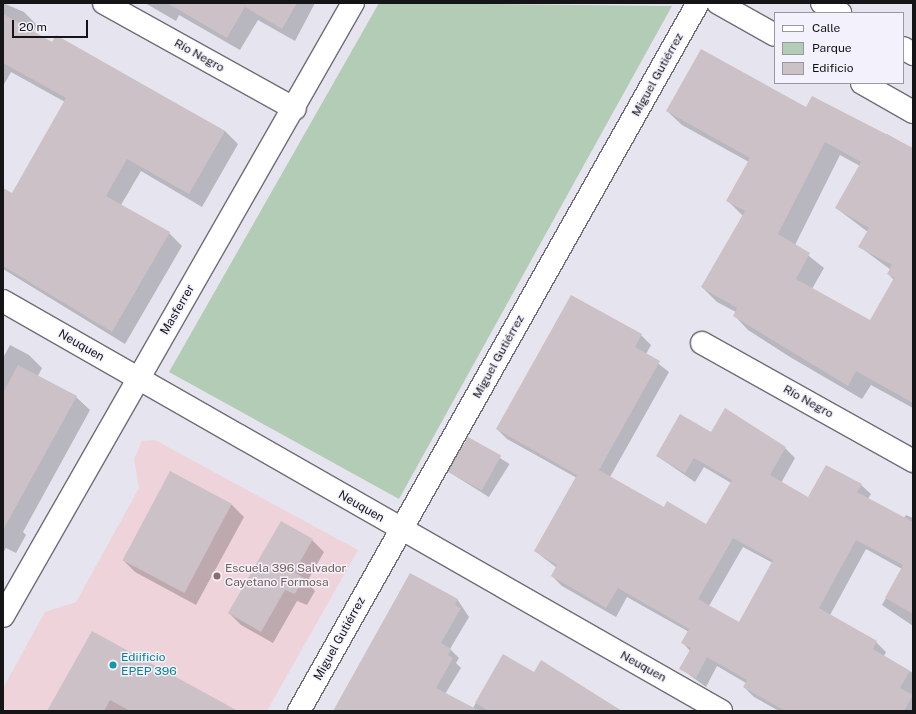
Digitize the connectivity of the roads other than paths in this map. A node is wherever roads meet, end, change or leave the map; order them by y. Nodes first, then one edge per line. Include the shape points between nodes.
1 (104, 3) edge
2 (353, 3) edge
3 (698, 3) edge
4 (718, 3) edge
5 (822, 3) edge
6 (838, 12) edge
7 (774, 34) edge
8 (904, 49) edge
9 (913, 54) edge
10 (864, 84) edge
11 (295, 109) junction
12 (913, 112) edge
13 (3, 301) edge
14 (702, 343) dead end
15 (138, 379) junction
16 (913, 461) edge
17 (401, 530) junction
18 (3, 616) edge
19 (299, 711) edge
20 (721, 711) edge

1 - 11 street, Río Negro
2 - 11 street, Masferrer
3 - 17 street, Miguel Gutiérrez
4 - 7 street
5 - 6 street
8 - 9 street
10 - 12 street
11 - 15 street, Masferrer
13 - 15 street, Neuquen
14 - 16 street, Río Negro
15 - 17 street, Neuquen
15 - 18 street, Masferrer
17 - 19 street, Miguel Gutiérrez
17 - 20 street, Neuquen

